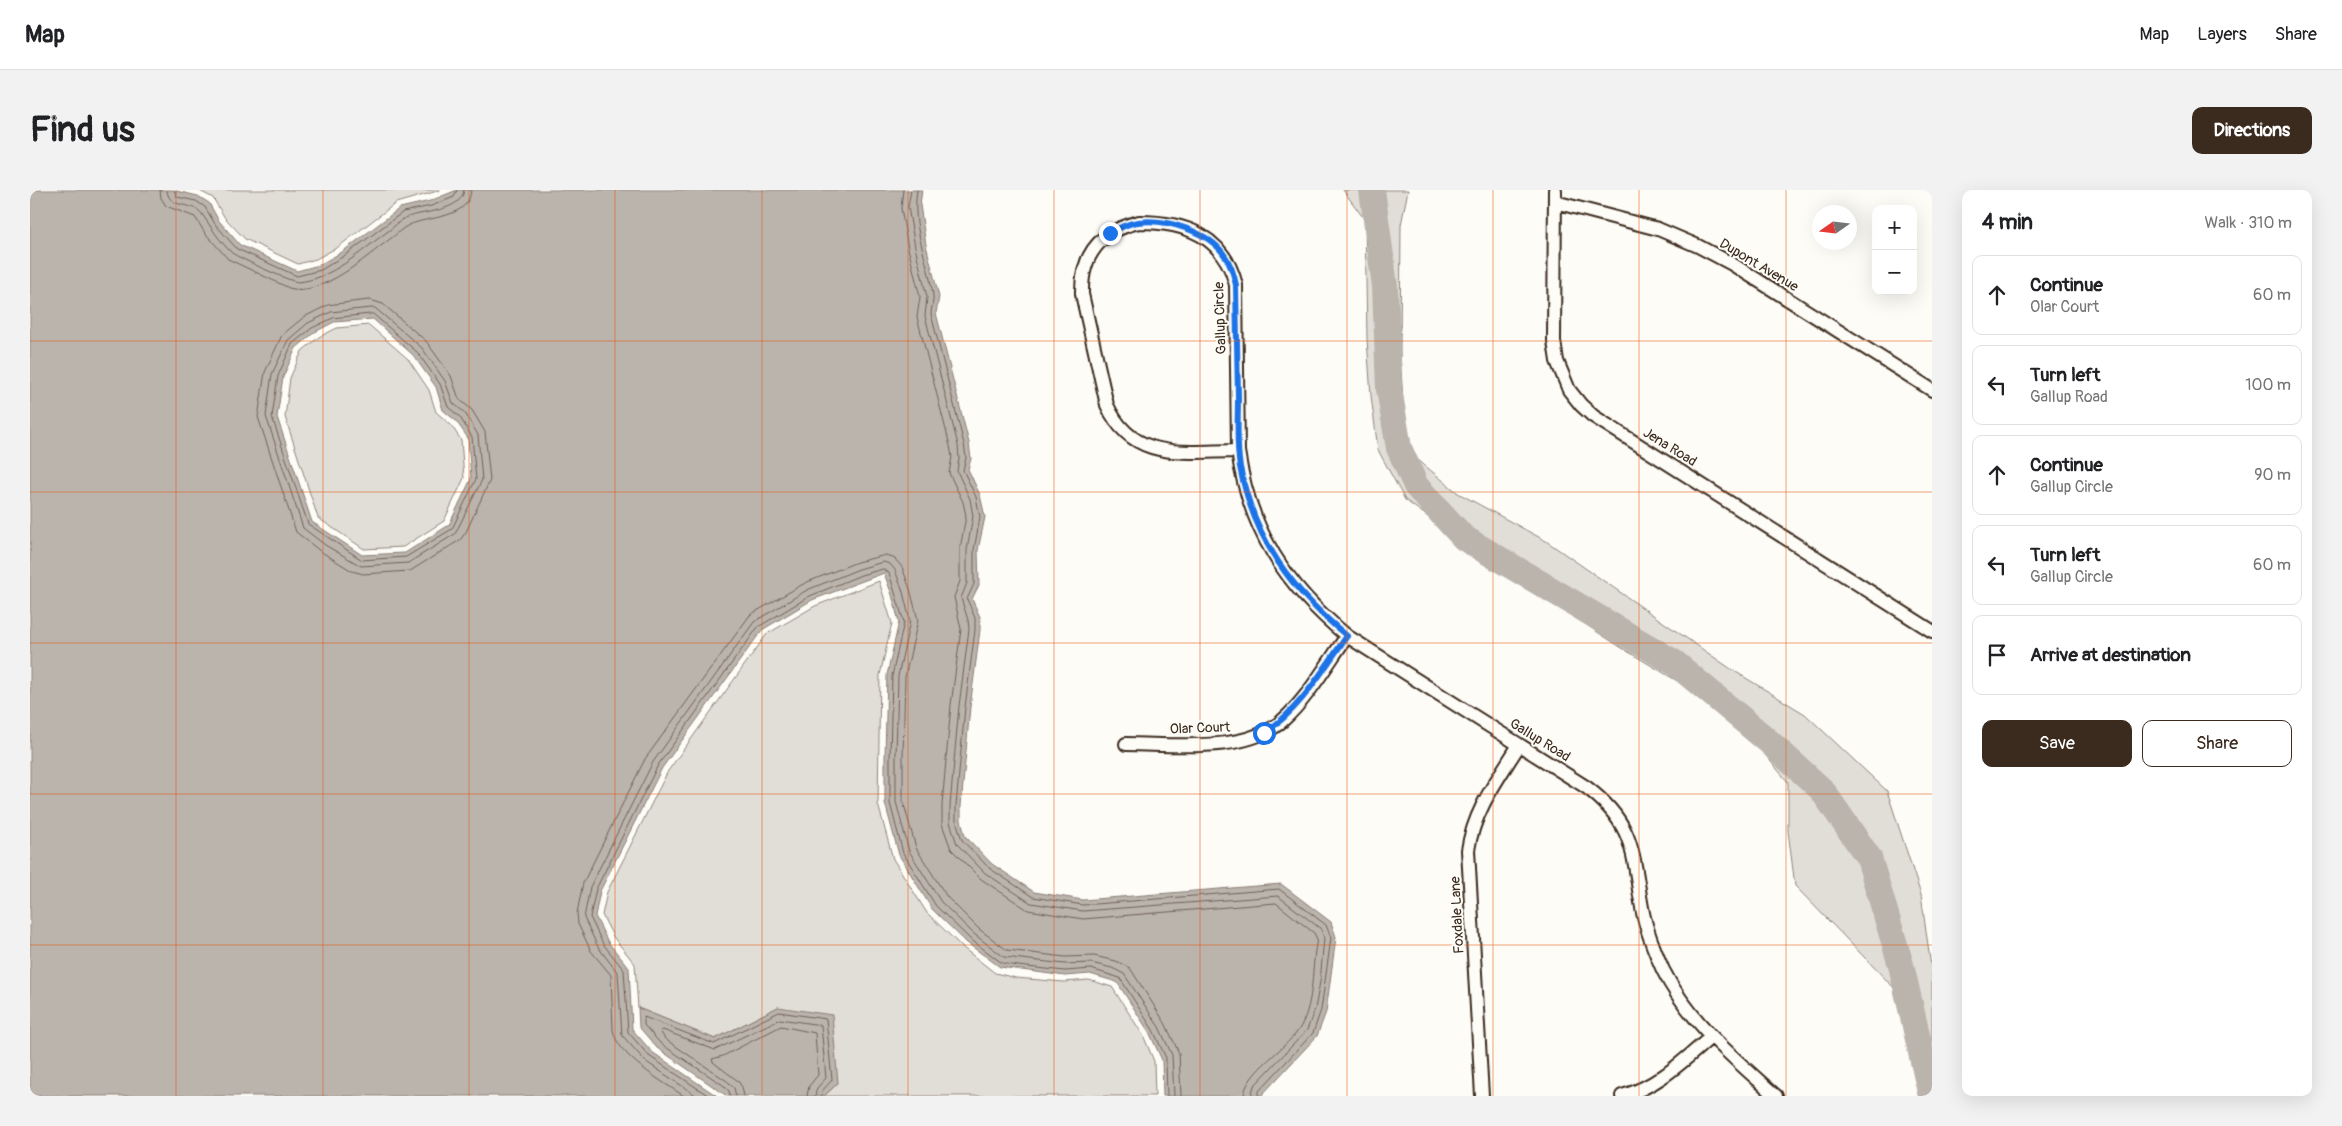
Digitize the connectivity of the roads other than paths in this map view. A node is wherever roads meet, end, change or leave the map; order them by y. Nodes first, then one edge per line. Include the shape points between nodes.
1 (1555, 196) edge
2 (1932, 390) edge
3 (1238, 452) junction
4 (1932, 631) edge
5 (1347, 636) junction
6 (1126, 744) dead end
7 (1519, 745) junction
8 (1711, 1037) junction
9 (1482, 1096) edge
10 (1622, 1096) edge
11 (1776, 1096) edge

1 - 2 street, Dupont Avenue via 1698,246
1 - 4 street, Jena Road via 1556,351 1562,376 1582,405 1593,416
3 - 3 street, Gallup Circle via 1236,285 1232,269 1215,244 1202,235 1154,222 1124,225 1098,243 1089,256 1084,267 1082,294 1107,405 1114,419 1132,439 1161,451
3 - 5 street, Gallup Road via 1249,502 1273,555 1303,596
5 - 6 street, Olar Court via 1294,709 1264,733 1226,744
5 - 7 street, Gallup Road
7 - 8 street, Gallup Road via 1586,787 1618,819 1631,843 1652,942 1679,998
7 - 9 street, Foxdale Lane via 1478,812 1468,850
8 - 10 street via 1666,1075
8 - 11 street, Gallup Road

